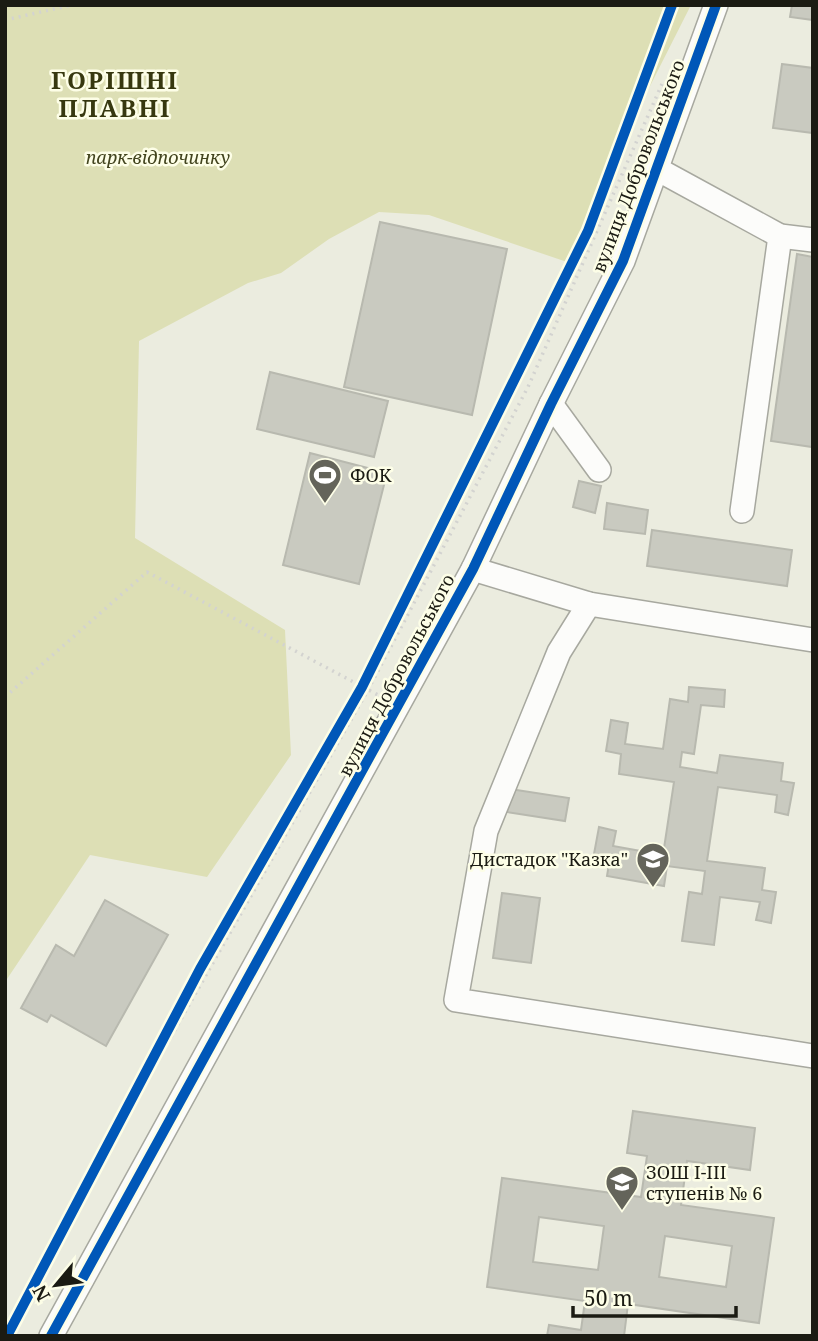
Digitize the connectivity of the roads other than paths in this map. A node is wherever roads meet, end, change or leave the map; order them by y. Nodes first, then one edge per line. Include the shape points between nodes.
1 (716, 5) edge
2 (657, 169) junction
3 (780, 236) junction
4 (813, 240) edge
5 (551, 404) junction
6 (599, 470) dead end
7 (742, 512) dead end
8 (473, 569) junction
9 (589, 604) junction
10 (813, 640) edge
11 (813, 1056) edge
12 (51, 1336) edge

1 - 2 street, вулиця Добровольського
2 - 3 street
2 - 5 street, вулиця Добровольського via 623,261
3 - 4 street
3 - 7 street
5 - 6 street
5 - 8 street, вулиця Добровольського
8 - 9 street
8 - 12 street, вулиця Добровольського
9 - 10 street
9 - 11 street via 559,652 486,831 456,1000

